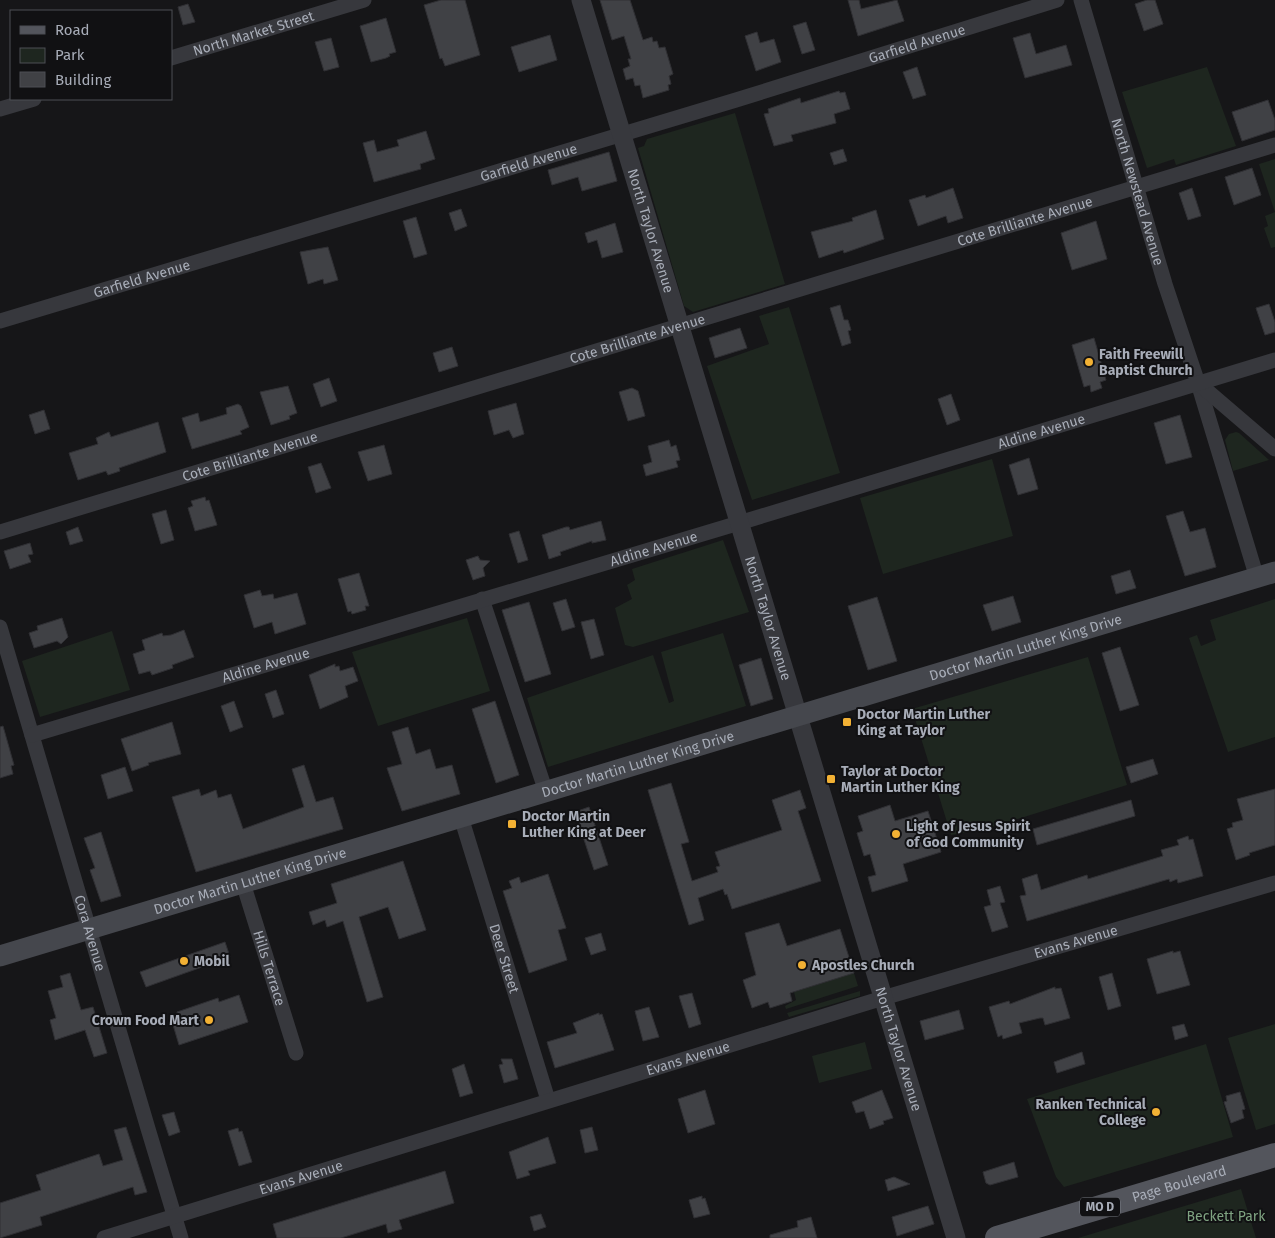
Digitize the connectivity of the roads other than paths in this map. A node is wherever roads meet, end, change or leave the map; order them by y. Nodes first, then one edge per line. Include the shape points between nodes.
1 (364, 0) edge
2 (581, 0) edge
3 (1057, 0) edge
4 (1080, 0) edge
5 (172, 58) edge
6 (31, 100) edge
7 (0, 109) edge
8 (621, 134) junction
9 (1275, 146) edge
10 (1136, 187) junction
11 (0, 321) edge
12 (679, 326) junction
13 (1275, 360) edge
14 (1198, 383) junction
15 (1275, 449) edge
16 (739, 523) junction
17 (0, 532) edge
18 (1266, 575) edge
19 (482, 599) junction
20 (0, 627) edge
21 (798, 716) junction
22 (32, 735) junction
23 (546, 792) junction
24 (461, 817) junction
25 (243, 883) junction
26 (1275, 883) edge
27 (88, 929) junction
28 (0, 956) edge
29 (883, 998) junction
30 (296, 1053) dead end
31 (548, 1100) junction
32 (1275, 1155) edge
33 (175, 1216) junction
34 (104, 1238) edge
35 (182, 1238) edge
36 (956, 1238) edge
37 (997, 1238) edge

1 - 5 street, North Market Street
2 - 8 street, North Taylor Avenue
3 - 8 street, Garfield Avenue
4 - 10 street, North Newstead Avenue
6 - 7 street
8 - 11 street, Garfield Avenue
8 - 12 street, North Taylor Avenue
9 - 10 street, Cote Brilliante Avenue
10 - 12 street, Cote Brilliante Avenue
10 - 14 street, North Newstead Avenue
12 - 16 street, North Taylor Avenue
12 - 17 street, Cote Brilliante Avenue
13 - 14 street, Aldine Avenue
14 - 15 street
14 - 16 street, Aldine Avenue
14 - 18 street, North Newstead Avenue
16 - 19 street, Aldine Avenue
16 - 21 street, North Taylor Avenue
18 - 21 main road, Doctor Martin Luther King Drive
19 - 22 street, Aldine Avenue
19 - 23 street
20 - 22 street, Cora Avenue
21 - 23 main road, Doctor Martin Luther King Drive
21 - 29 street, North Taylor Avenue
22 - 27 street, Cora Avenue
23 - 24 main road, Doctor Martin Luther King Drive
24 - 25 main road, Doctor Martin Luther King Drive
24 - 31 street, Deer Street
25 - 27 main road, Doctor Martin Luther King Drive
25 - 30 street, Hills Terrace
26 - 29 street, Evans Avenue
27 - 28 main road, Doctor Martin Luther King Drive
27 - 33 street, Cora Avenue
29 - 31 street, Evans Avenue
29 - 36 street, North Taylor Avenue
31 - 33 street, Evans Avenue
32 - 37 main road, Page Boulevard / MO D
33 - 34 street, Evans Avenue
33 - 35 street, Cora Avenue

